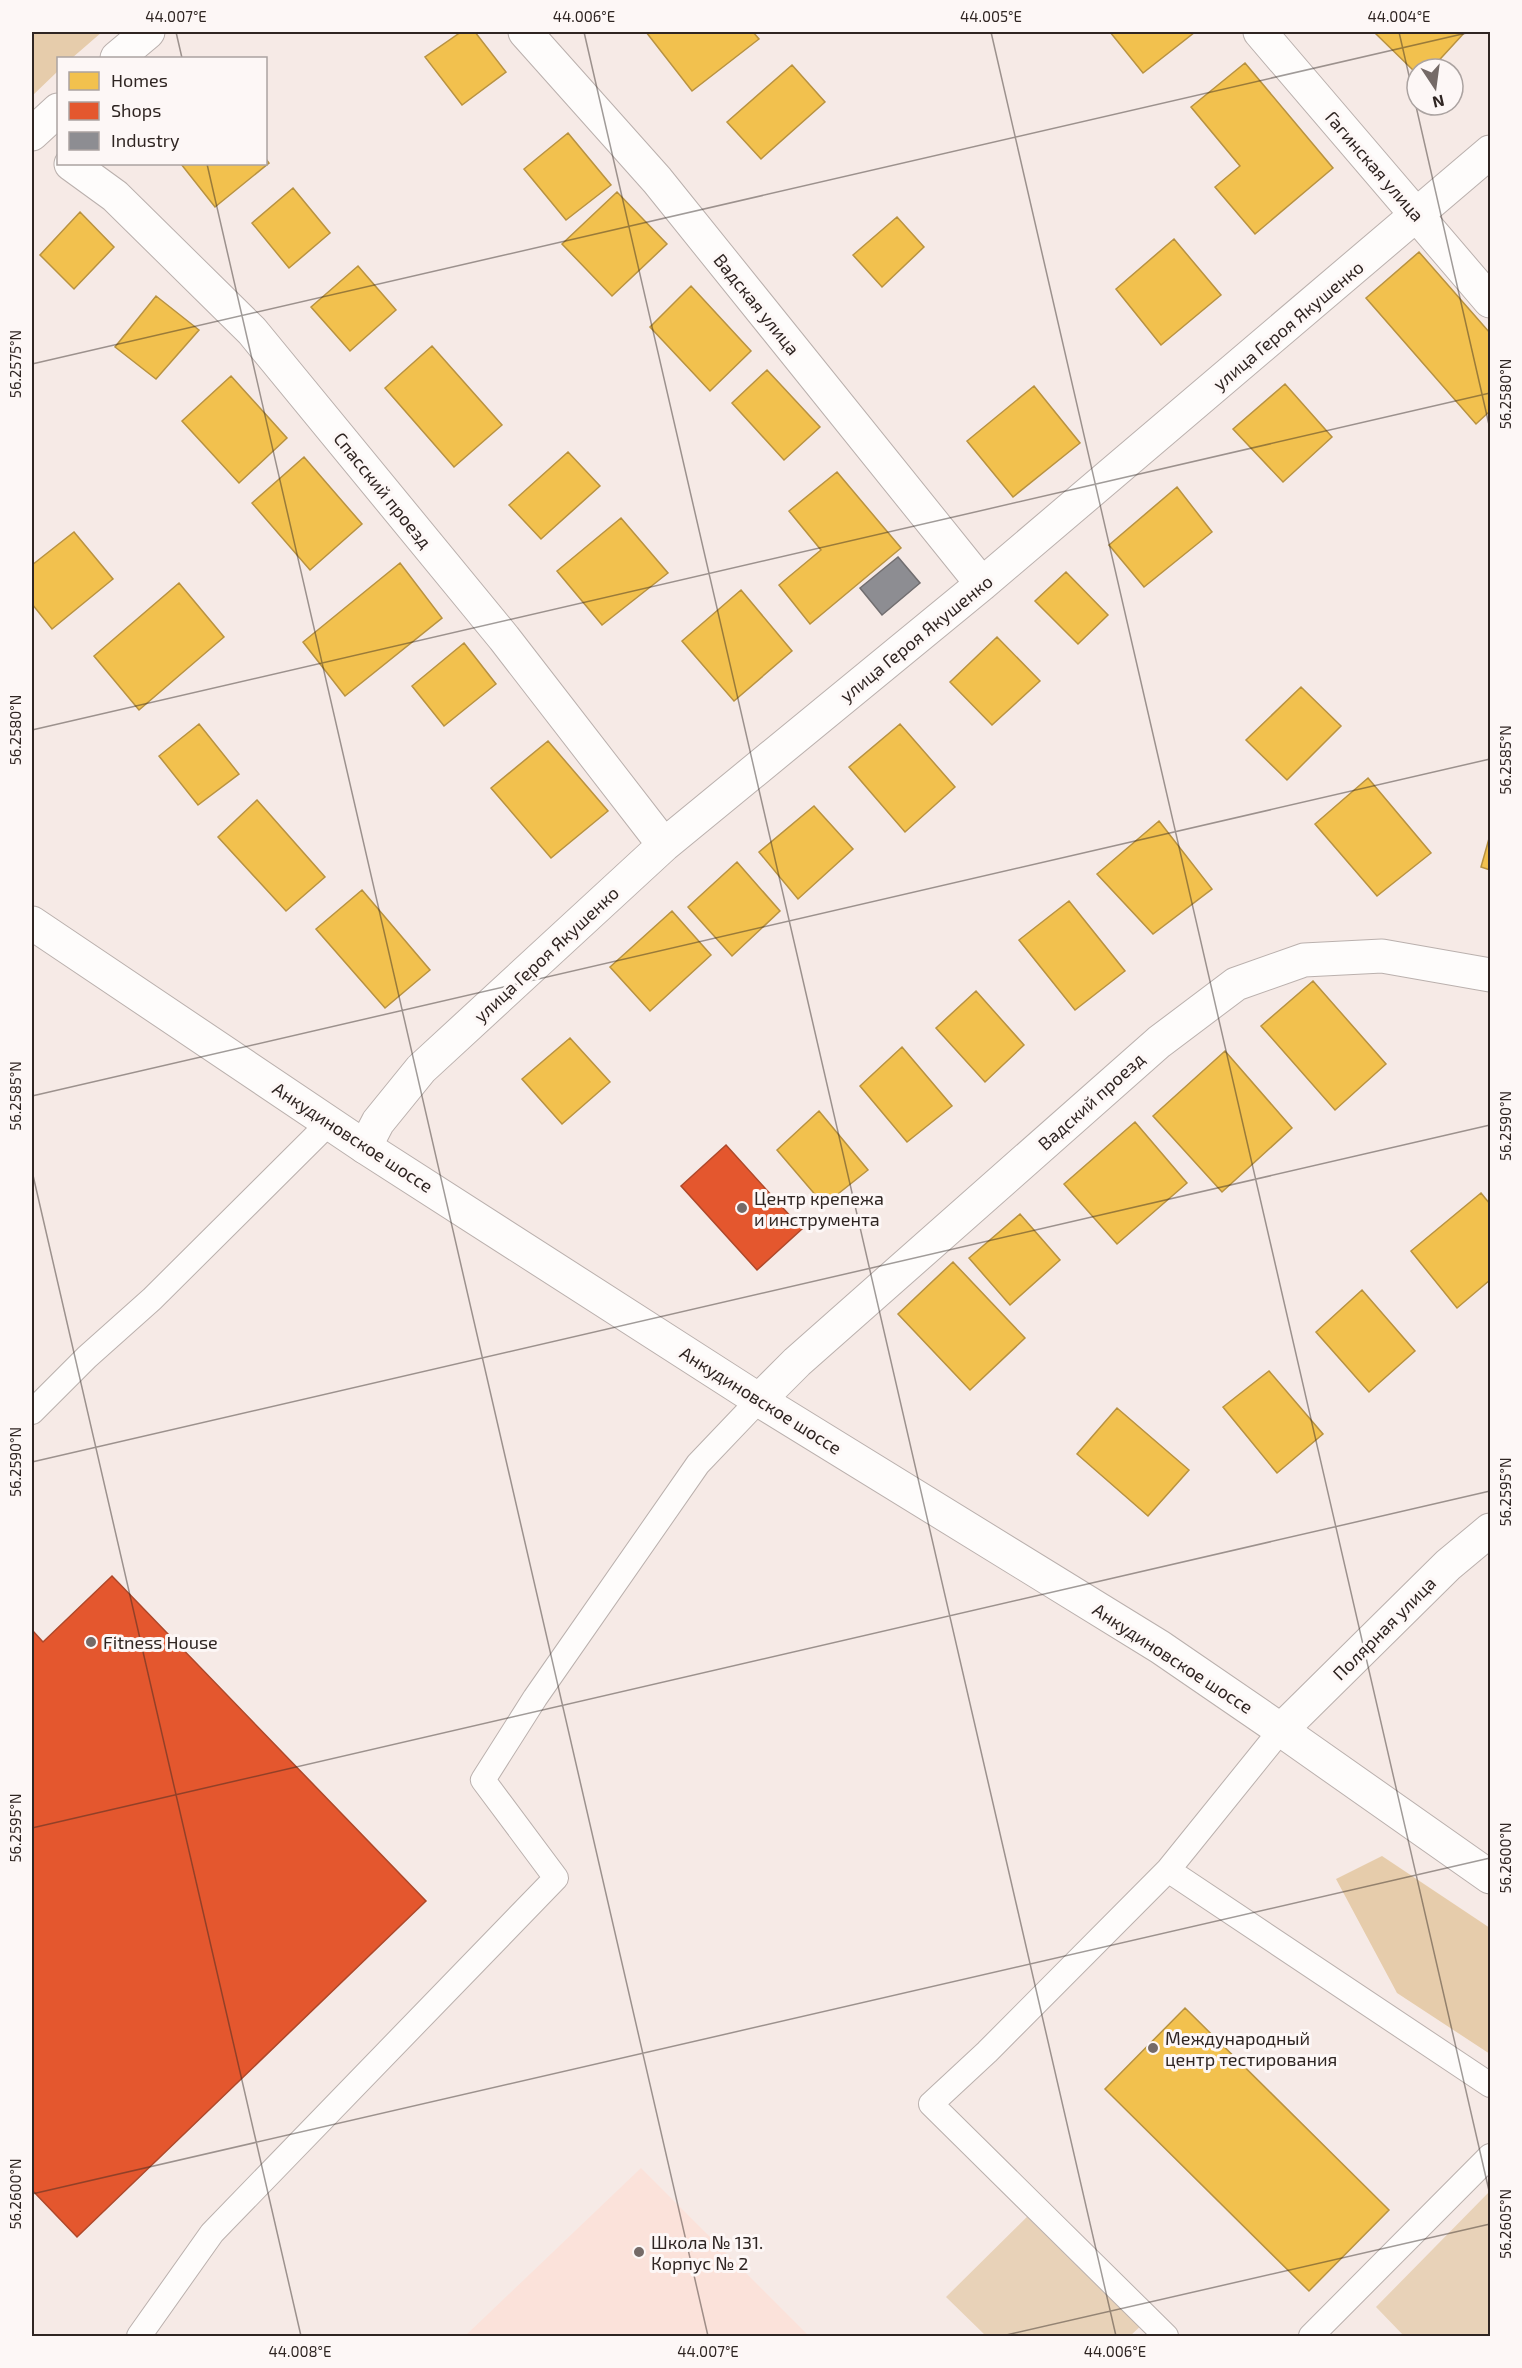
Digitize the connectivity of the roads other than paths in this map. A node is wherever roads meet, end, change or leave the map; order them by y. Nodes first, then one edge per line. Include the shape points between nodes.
1 (148, 32) edge
2 (525, 32) edge
3 (1260, 32) edge
4 (118, 57) edge
5 (57, 111) edge
6 (32, 134) edge
7 (1491, 152) edge
8 (57, 153) edge
9 (72, 165) edge
10 (1418, 215) junction
11 (1491, 301) edge
12 (982, 584) junction
13 (663, 846) junction
14 (32, 923) edge
15 (1491, 975) edge
16 (330, 1122) junction
17 (365, 1147) junction
18 (759, 1400) junction
19 (32, 1412) edge
20 (1491, 1530) edge
21 (1281, 1730) junction
22 (1168, 1870) junction
23 (1491, 1877) edge
24 (1491, 2085) edge
25 (1491, 2156) edge
26 (139, 2337) edge
27 (1166, 2337) edge
28 (1311, 2337) edge

1 - 4 street
2 - 12 street, Вадская улица via 657,180
3 - 10 street, Гагинская улица
5 - 6 street
6 - 8 street
7 - 10 street, улица Героя Якушенко
9 - 13 street, Спасский проезд via 115,196 252,331 504,639
10 - 11 street, Гагинская улица
10 - 12 street, улица Героя Якушенко
12 - 13 street, улица Героя Якушенко
13 - 17 street, улица Героя Якушенко via 421,1069 378,1122
14 - 16 street, Анкудиновское шоссе
15 - 18 street, Вадский проезд via 1382,956 1304,960 1236,984 1159,1041
16 - 17 street, Анкудиновское шоссе
16 - 19 lane
17 - 18 street, Анкудиновское шоссе
18 - 21 street, Анкудиновское шоссе via 1160,1647
18 - 26 lane via 698,1464 535,1698 483,1780 556,1878 212,2233
20 - 21 street, Полярная улица via 1448,1565
21 - 22 lane
21 - 23 street, Анкудиновское шоссе
22 - 24 lane
22 - 27 lane via 931,2104
25 - 28 lane

